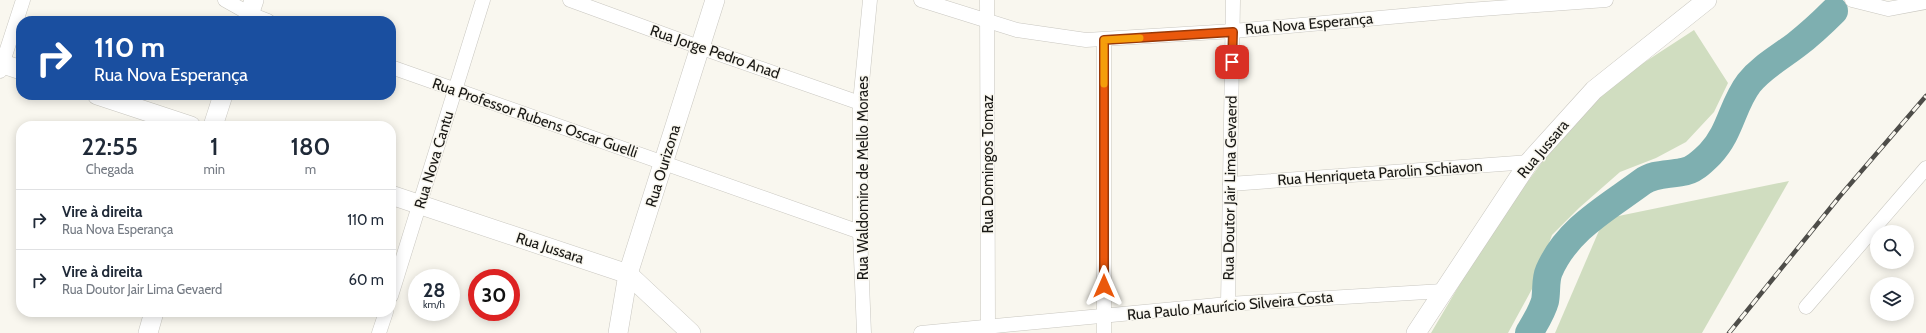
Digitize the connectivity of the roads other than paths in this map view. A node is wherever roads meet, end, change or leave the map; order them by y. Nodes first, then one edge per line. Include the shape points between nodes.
1 (23, 0) edge
2 (225, 0) edge
3 (483, 0) edge
4 (570, 0) edge
5 (715, 0) edge
6 (870, 0) edge
7 (921, 0) edge
8 (987, 0) edge
9 (1233, 0) edge
10 (1606, 0) edge
11 (1707, 0) edge
12 (1852, 0) edge
13 (1926, 2) edge
14 (1468, 5) edge
15 (250, 12) edge
16 (18, 16) edge
17 (987, 20) junction
18 (16, 21) edge
19 (1233, 32) junction
20 (1104, 40) junction
21 (699, 47) junction
22 (1, 66) edge
23 (16, 69) edge
24 (396, 69) edge
25 (454, 90) junction
26 (113, 100) edge
27 (221, 100) edge
28 (860, 103) junction
29 (175, 121) edge
30 (215, 121) edge
31 (1529, 162) junction
32 (664, 163) junction
33 (1926, 168) edge
34 (1230, 184) junction
35 (396, 197) edge
36 (420, 205) junction
37 (860, 232) junction
38 (628, 274) junction
39 (396, 280) edge
40 (1443, 291) junction
41 (1228, 304) junction
42 (1806, 307) dead end
43 (1104, 316) junction
44 (153, 317) edge
45 (384, 317) edge
46 (988, 327) junction
47 (148, 333) edge
48 (379, 333) edge
49 (618, 333) edge
50 (691, 333) edge
51 (864, 333) edge
52 (921, 333) edge
53 (1104, 333) edge
54 (1416, 333) edge

1 - 16 street
2 - 15 street
3 - 25 street, Rua Nova Cantu
4 - 21 street, Rua Jorge Pedro Anad
5 - 21 street, Rua Ourizona
6 - 28 street, Rua Waldomiro de Mello Moraes
7 - 17 street, Rua Nova Esperança
8 - 17 street, Rua Domingos Tomaz
9 - 19 street, Rua Doutor Jair Lima Gevaerd
10 - 14 street, Rua Nova Esperança
11 - 31 street, Rua Jussara via 1594,90
12 - 13 street via 1888,9
14 - 19 street, Rua Nova Esperança
17 - 20 street, Rua Nova Esperança via 1017,30 1086,40
17 - 46 street, Rua Domingos Tomaz
18 - 22 street
19 - 20 street, Rua Nova Esperança
19 - 34 street, Rua Doutor Jair Lima Gevaerd
20 - 43 street
21 - 28 street, Rua Jorge Pedro Anad
21 - 32 street, Rua Ourizona
22 - 23 street
24 - 25 street, Rua Professor Rubens Oscar Guelli
25 - 32 street, Rua Professor Rubens Oscar Guelli
25 - 36 street, Rua Nova Cantu
26 - 29 street
27 - 30 street
28 - 37 street, Rua Waldomiro de Mello Moraes
31 - 34 street, Rua Henriqueta Parolin Schiavon
31 - 40 street, Rua Jussara
32 - 37 street, Rua Professor Rubens Oscar Guelli
32 - 38 street, Rua Ourizona
33 - 42 street
34 - 41 street, Rua Doutor Jair Lima Gevaerd
35 - 36 street, Rua Jussara
36 - 38 street, Rua Jussara
36 - 39 street, Rua Nova Cantu
37 - 51 street, Rua Waldomiro de Mello Moraes
38 - 49 street, Rua Ourizona
38 - 50 street, Rua Jussara
40 - 41 street, Rua Paulo Maurício Silveira Costa
40 - 54 street, Rua Jussara
41 - 43 street, Rua Paulo Maurício Silveira Costa
43 - 46 street, Rua Paulo Maurício Silveira Costa
43 - 53 street
44 - 47 street
45 - 48 street
46 - 52 street, Rua Paulo Maurício Silveira Costa

